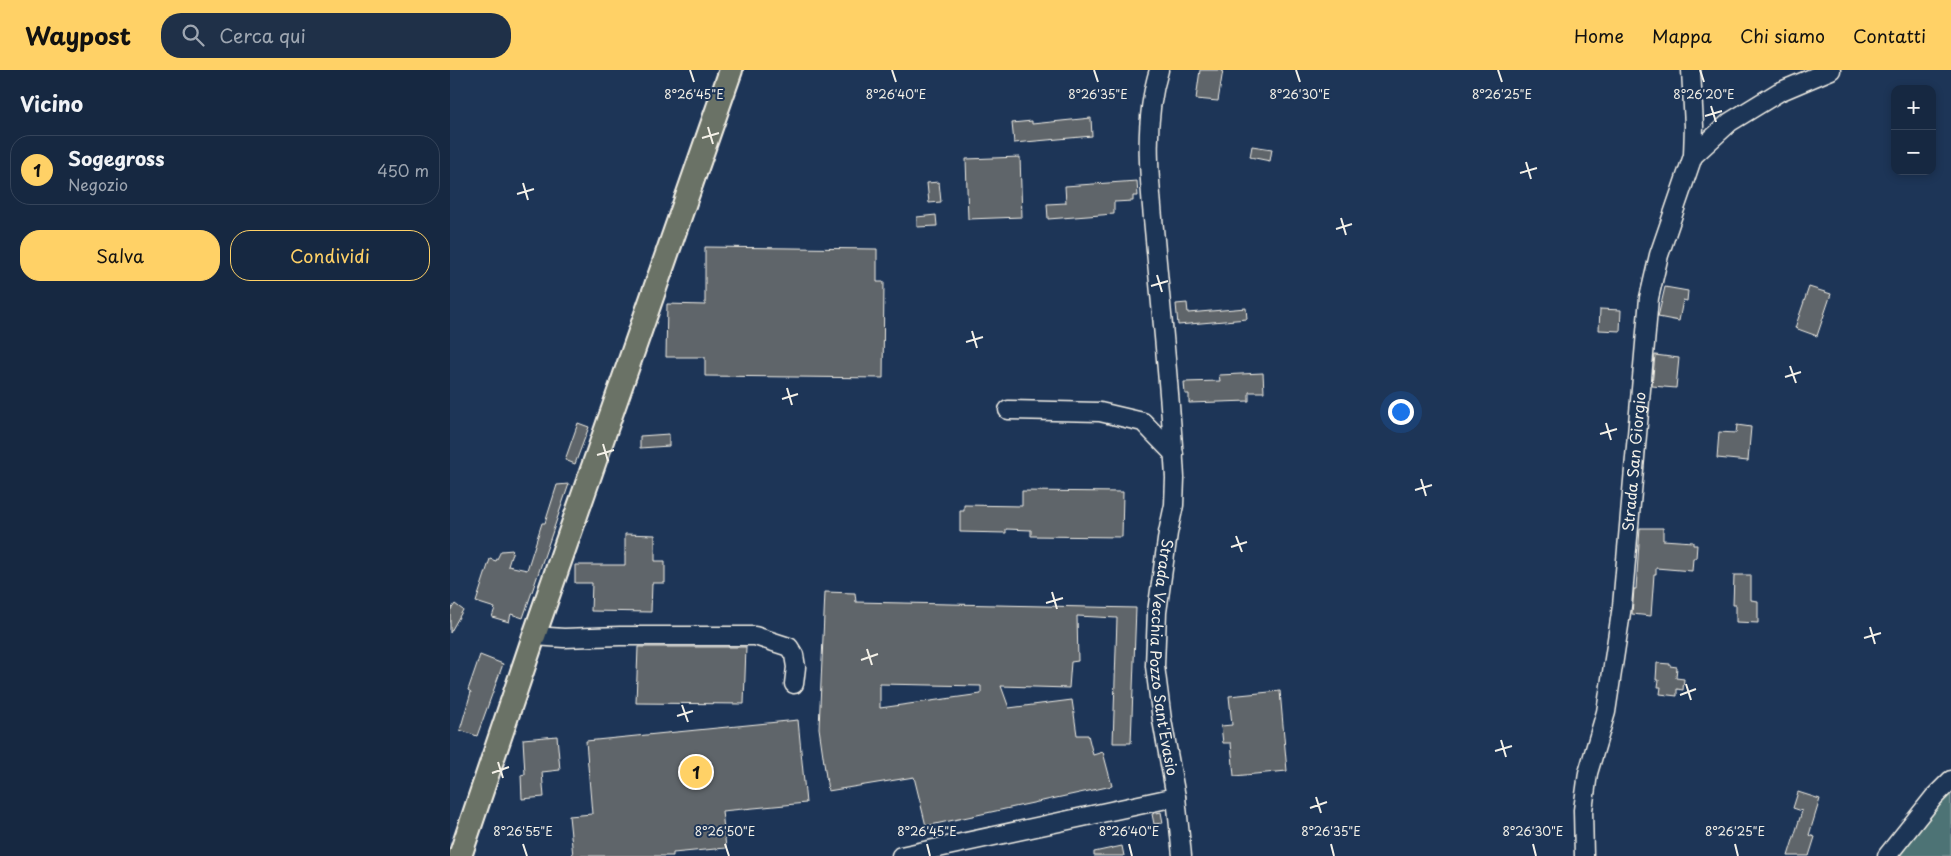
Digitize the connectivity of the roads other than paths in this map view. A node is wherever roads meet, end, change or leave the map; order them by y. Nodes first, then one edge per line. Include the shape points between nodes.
1 (731, 70) edge
2 (1158, 70) edge
3 (1691, 70) edge
4 (1831, 70) edge
5 (1693, 156) junction
6 (1008, 410) dead end
7 (1174, 454) junction
8 (534, 636) junction
9 (794, 684) dead end
10 (1951, 780) edge
11 (1176, 797) junction
12 (460, 856) edge
13 (901, 856) edge
14 (1182, 856) edge
15 (1584, 856) edge
16 (1887, 856) edge

1 - 8 main road
2 - 7 street, Strada Vecchia Pozzo Sant'Evasio via 1148,127 1150,180
3 - 5 street, Strada San Giorgio
4 - 5 street via 1779,92 1730,122
5 - 15 street, Strada San Giorgio via 1659,255 1649,298 1622,606 1606,712 1588,772 1582,810
6 - 7 street via 1100,412 1142,422
7 - 11 street, Strada Vecchia Pozzo Sant'Evasio via 1174,505 1157,612 1155,666
8 - 9 street via 755,636 789,647 796,667
8 - 12 main road
10 - 16 street
11 - 13 street
11 - 14 street, Strada Vecchia Pozzo Sant'Evasio

